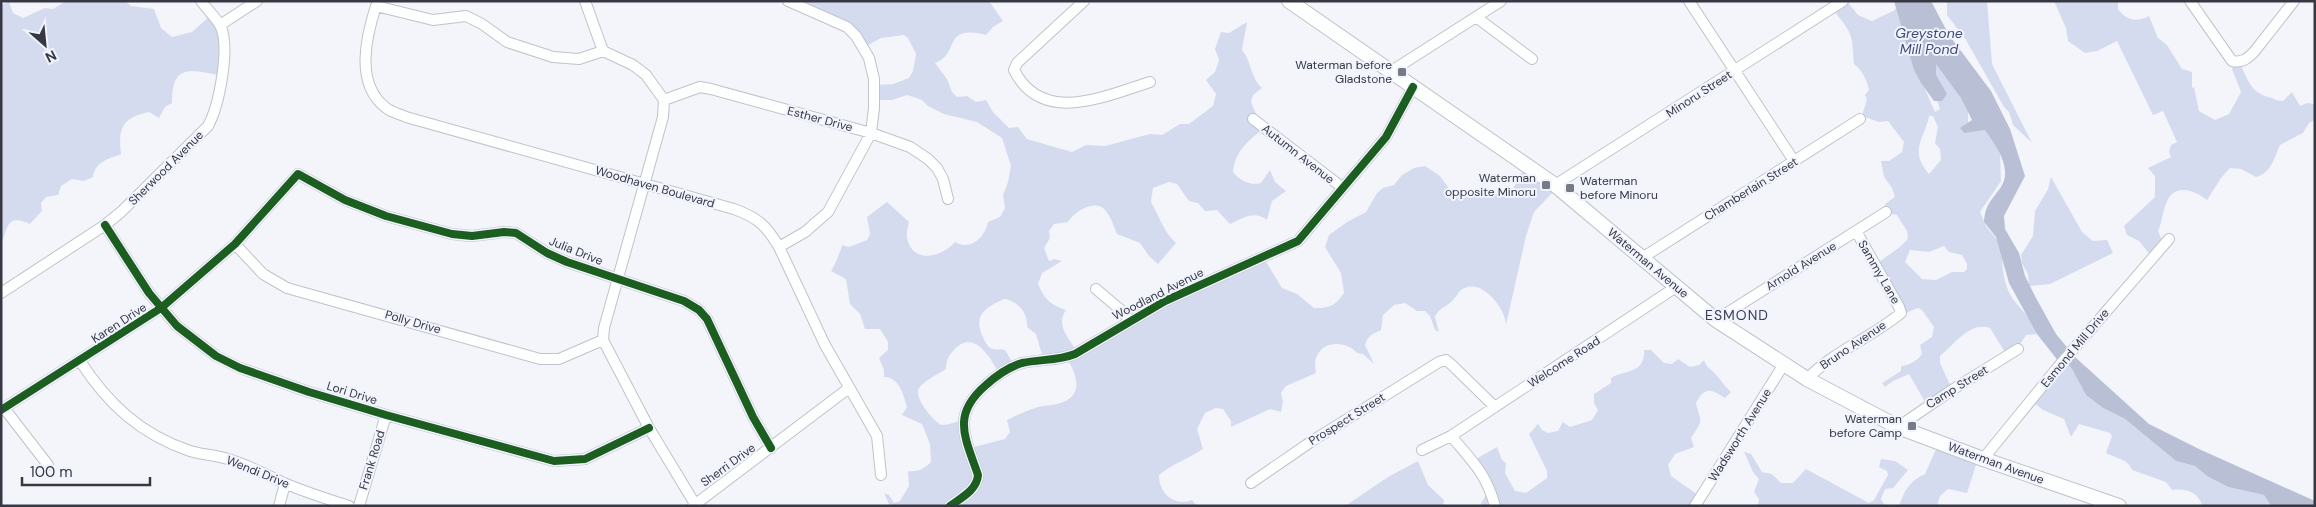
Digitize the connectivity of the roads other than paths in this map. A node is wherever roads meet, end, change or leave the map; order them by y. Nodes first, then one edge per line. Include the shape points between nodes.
1 (201, 1) edge
2 (257, 1) edge
3 (585, 1) edge
4 (788, 1) edge
5 (1084, 1) edge
6 (1289, 1) edge
7 (1501, 1) edge
8 (1689, 1) edge
9 (1843, 1) edge
10 (2190, 1) edge
11 (2294, 1) edge
12 (375, 4) edge
13 (1476, 18) junction
14 (220, 25) junction
15 (603, 51) junction
16 (1532, 59) dead end
17 (1734, 70) junction
18 (1390, 72) junction
19 (1150, 82) dead end
20 (1413, 87) junction
21 (664, 100) junction
22 (1254, 119) dead end
23 (1860, 119) dead end
24 (871, 132) junction
25 (1794, 162) junction
26 (298, 174) joint
27 (644, 184) junction
28 (1555, 185) junction
29 (1343, 188) junction
30 (948, 199) dead end
31 (1886, 212) dead end
32 (105, 225) junction
33 (1856, 232) junction
34 (2169, 238) dead end
35 (235, 244) junction
36 (780, 247) junction
37 (1642, 258) junction
38 (618, 279) junction
39 (1676, 286) junction
40 (1096, 289) dead end
41 (1, 293) edge
42 (161, 308) junction
43 (1900, 313) joint
44 (1129, 320) junction
45 (1716, 320) junction
46 (603, 340) junction
47 (2018, 350) dead end
48 (80, 361) junction
49 (1784, 364) junction
50 (1807, 379) junction
51 (849, 388) junction
52 (1495, 407) junction
53 (3, 409) edge
54 (386, 415) junction
55 (1898, 427) junction
56 (649, 428) junction
57 (1450, 436) junction
58 (771, 448) junction
59 (1422, 450) dead end
60 (1983, 459) junction
61 (48, 465) dead end
62 (881, 475) dead end
63 (1251, 483) dead end
64 (285, 484) junction
65 (694, 505) edge
66 (279, 506) edge
67 (349, 506) edge
68 (359, 506) edge
69 (950, 506) edge
70 (1495, 506) edge
71 (1695, 506) edge
72 (2118, 506) edge

1 - 14 street
2 - 14 street
3 - 15 street
4 - 24 street via 847,27 863,46 874,79
5 - 19 street via 1014,67 1016,76 1028,89 1048,100 1067,104
6 - 18 main road, Waterman Avenue
7 - 13 street
8 - 17 street
9 - 17 street, Minoru Street
10 - 11 street via 2232,61 2241,62 2254,52
12 - 15 street via 433,20 466,16 507,42 553,57 579,59
12 - 27 street, Woodhaven Boulevard via 365,43 365,60 368,78 386,108 406,117
13 - 16 street
13 - 18 street
14 - 32 street, Sherwood Avenue via 225,38 225,56 214,116 208,126
15 - 21 street via 646,75
17 - 25 street
17 - 28 street, Minoru Street
18 - 20 main road, Waterman Avenue
20 - 28 main road, Waterman Avenue
20 - 29 street, Woodland Avenue via 1386,137
21 - 24 street, Esther Drive via 700,88 711,89
21 - 27 street via 663,117
22 - 29 street, Autumn Avenue
23 - 25 street, Chamberlain Street
24 - 30 street, Esther Drive via 910,147 928,159 943,179
24 - 36 street via 828,212 805,232
25 - 37 street, Chamberlain Street
26 - 35 street, Karen Drive
26 - 38 street, Julia Drive via 345,200 386,216 452,234 516,233 547,253
27 - 36 street, Woodhaven Boulevard via 752,216 761,222
27 - 38 street
28 - 37 main road, Waterman Avenue
29 - 44 street, Woodland Avenue via 1298,241
31 - 33 street, Arnold Avenue
32 - 41 street, Sherwood Avenue
32 - 42 street, Lori Drive
33 - 43 street, Sammy Lane
33 - 45 street, Arnold Avenue
34 - 60 street, Esmond Mill Drive
35 - 42 street, Karen Drive
35 - 46 street, Polly Drive via 263,274 287,288 540,359 564,358
36 - 51 street, Woodhaven Boulevard via 825,345
37 - 39 main road, Waterman Avenue
38 - 46 street
38 - 58 street, Julia Drive via 684,302 708,319 749,409
39 - 45 main road, Waterman Avenue
39 - 52 street, Welcome Road
40 - 44 street
42 - 48 street, Karen Drive
42 - 54 street, Lori Drive via 177,326 208,350 240,368
43 - 50 street, Bruno Avenue via 1845,348
44 - 69 street, Woodland Avenue via 1075,354 1014,366 994,377 976,394 965,409 963,434 978,480 969,492
45 - 49 main road, Waterman Avenue
46 - 56 street
47 - 55 street, Camp Street
48 - 53 street, Karen Drive
48 - 64 street, Wendi Drive via 98,389 133,422 190,451 230,460
49 - 50 main road, Waterman Avenue
49 - 71 street, Wadsworth Avenue
50 - 55 main road, Waterman Avenue
51 - 58 street, Sherri Drive
51 - 62 street, Woodhaven Boulevard via 877,436
52 - 57 street, Welcome Road
52 - 63 street, Prospect Street via 1446,360 1439,362
53 - 61 street
54 - 56 street, Lori Drive via 501,448 564,462 585,459
54 - 68 street, Frank Road
55 - 60 main road, Waterman Avenue
56 - 65 street
57 - 59 street, Welcome Road
57 - 70 street via 1489,484
58 - 65 street, Sherri Drive
60 - 72 main road, Waterman Avenue
64 - 66 street
64 - 67 street, Wendi Drive

